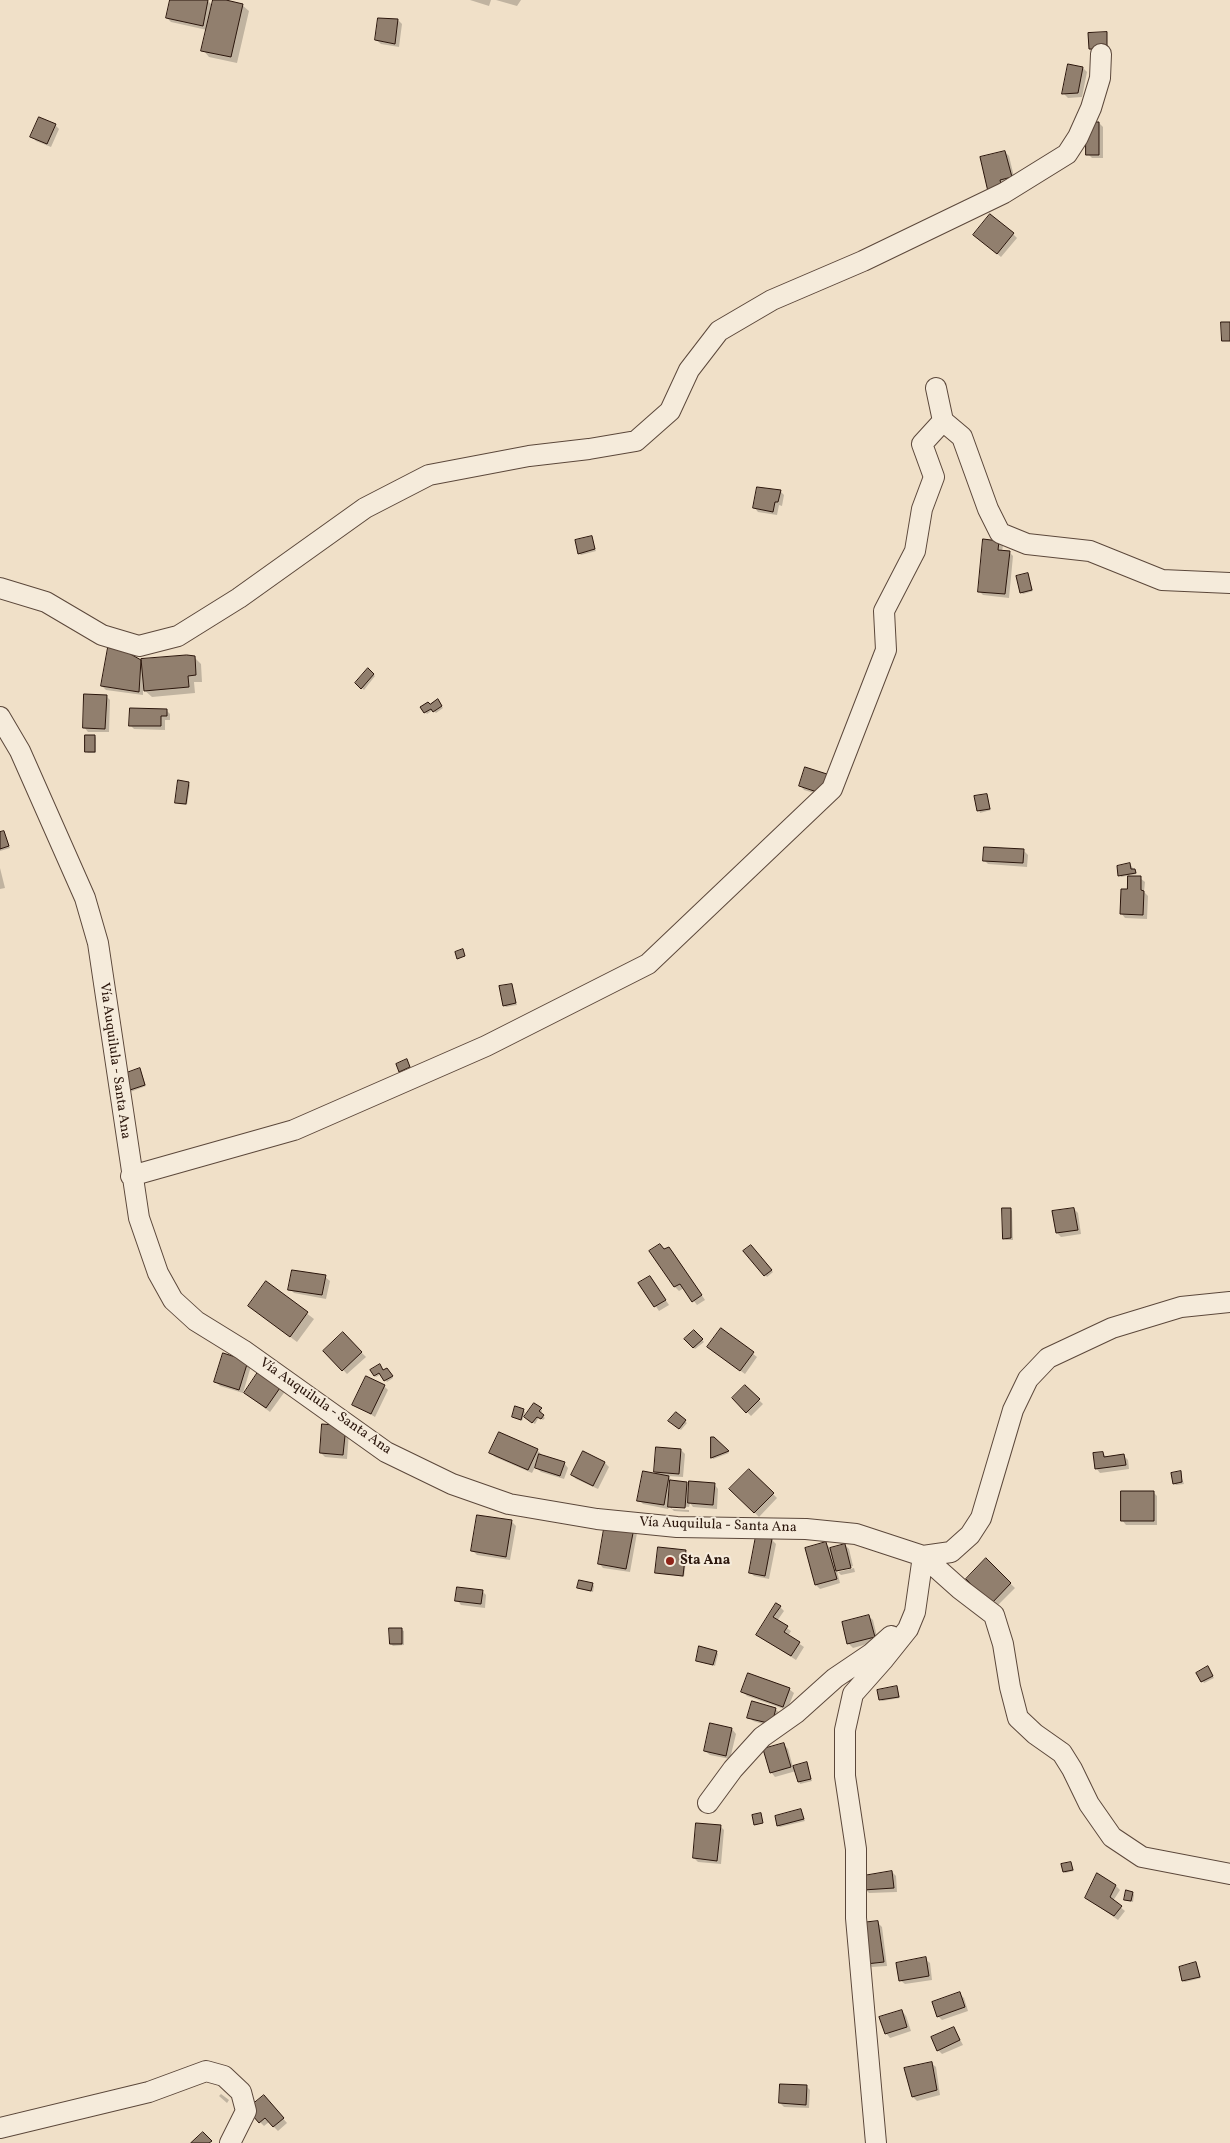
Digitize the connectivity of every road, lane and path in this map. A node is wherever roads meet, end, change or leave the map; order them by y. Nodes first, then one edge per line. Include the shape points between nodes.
1 (1101, 54) dead end
2 (936, 388) dead end
3 (943, 421) junction
4 (1230, 583) edge
5 (0, 588) edge
6 (0, 717) edge
7 (131, 1176) junction
8 (1230, 1302) edge
9 (922, 1556) junction
10 (908, 1628) junction
11 (708, 1804) dead end
12 (1230, 1874) edge
13 (0, 2128) edge
14 (230, 2143) edge
15 (876, 2143) edge

1 - 5 street via 1100,78 1091,108 1067,154 1004,193 863,261 772,300 720,331 689,370 670,411 636,441 529,456 429,476 365,508 239,598 178,636 139,646 102,635 46,602
2 - 3 street
3 - 4 street via 962,437 988,510 1000,533 1028,544 1090,551 1162,580
3 - 7 street via 922,444 934,477 922,509 915,550 884,611 886,650 832,788 648,964 486,1046 294,1130
6 - 7 street, Vía Auquilula - Santa Ana via 20,751 71,866 98,944
7 - 9 street, Vía Auquilula - Santa Ana via 139,1218 158,1273 173,1300 196,1321 243,1350 386,1452 452,1484 509,1504 597,1519 677,1527 806,1529 856,1534
8 - 9 street, Vía Auquilula - Santa Ana via 1182,1307 1112,1328 1048,1358 1028,1379 1013,1410 980,1518 970,1535 951,1552
9 - 10 street via 915,1612
9 - 12 street via 994,1615 1018,1718 1062,1753 1089,1804 1112,1837 1142,1857
10 - 11 street via 899,1630 762,1737
10 - 15 street via 853,1694 845,1730 844,1776 856,1849 856,1918
13 - 14 street via 148,2092 206,2071 224,2076 241,2092 246,2111

